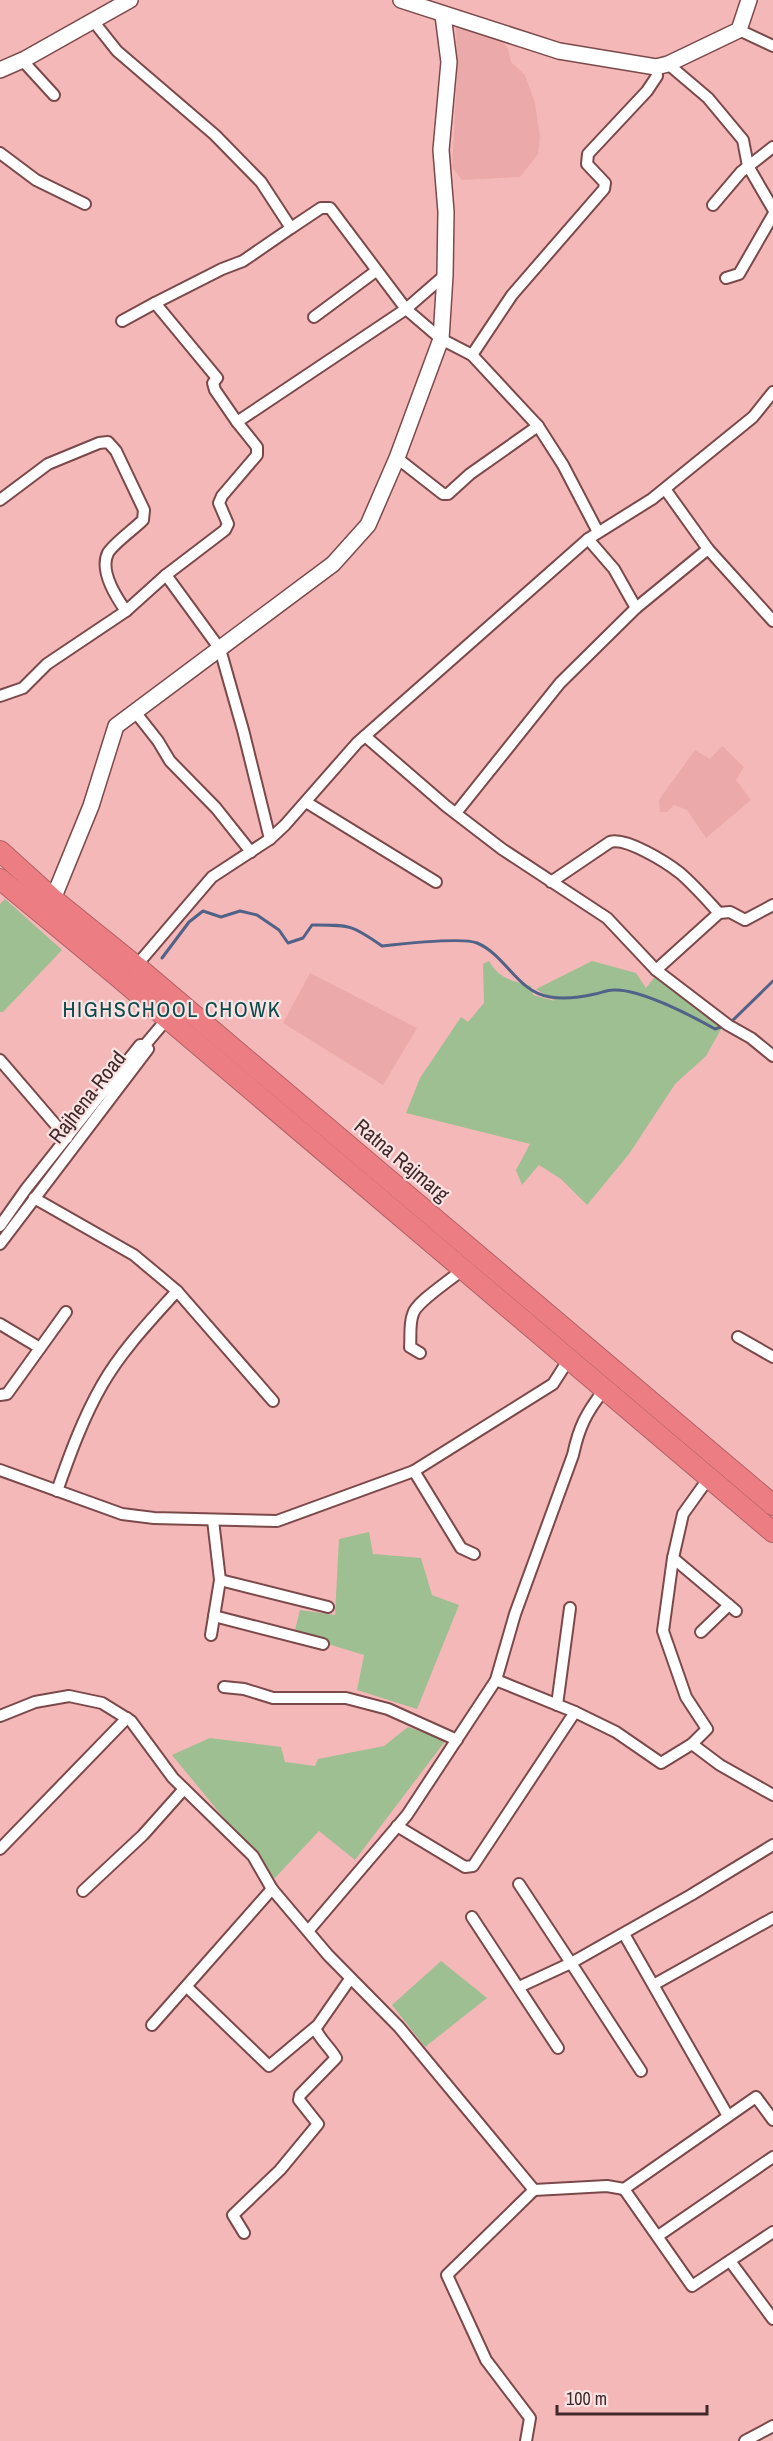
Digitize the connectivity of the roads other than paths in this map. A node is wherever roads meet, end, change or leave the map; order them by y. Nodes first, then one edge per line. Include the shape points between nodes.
1 (130, 0) edge
2 (401, 0) edge
3 (749, 0) edge
4 (443, 15) junction
5 (94, 22) junction
6 (739, 30) junction
7 (773, 46) edge
8 (22, 60) junction
9 (662, 65) junction
10 (0, 70) edge
11 (54, 95) dead end
12 (773, 147) edge
13 (0, 153) edge
14 (748, 166) junction
15 (85, 204) dead end
16 (713, 205) dead end
17 (773, 209) edge
18 (773, 215) edge
19 (291, 228) junction
20 (376, 271) junction
21 (445, 275) junction
22 (726, 278) dead end
23 (154, 303) junction
24 (406, 309) junction
25 (314, 317) dead end
26 (122, 321) dead end
27 (441, 339) junction
28 (472, 355) junction
29 (773, 392) edge
30 (237, 422) junction
31 (538, 426) junction
32 (397, 458) junction
33 (665, 489) junction
34 (0, 500) edge
35 (598, 532) junction
36 (588, 539) junction
37 (708, 549) junction
38 (166, 575) junction
39 (636, 608) junction
40 (126, 611) junction
41 (773, 621) edge
42 (220, 649) junction
43 (0, 696) edge
44 (136, 713) junction
45 (365, 736) junction
46 (306, 802) junction
47 (456, 813) junction
48 (270, 839) junction
49 (0, 851) edge
50 (251, 852) junction
51 (0, 879) edge
52 (436, 882) dead end
53 (551, 882) junction
54 (53, 899) junction
55 (773, 905) edge
56 (719, 913) junction
57 (136, 966) junction
58 (656, 970) junction
59 (166, 1020) junction
60 (773, 1056) edge
61 (0, 1060) edge
62 (78, 1131) junction
63 (67, 1138) junction
64 (34, 1198) junction
65 (5, 1224) edge
66 (0, 1244) edge
67 (463, 1269) junction
68 (177, 1291) junction
69 (66, 1312) dead end
70 (0, 1324) edge
71 (738, 1337) dead end
72 (40, 1348) junction
73 (420, 1353) dead end
74 (773, 1357) edge
75 (569, 1359) junction
76 (604, 1390) junction
77 (0, 1395) edge
78 (273, 1401) dead end
79 (0, 1470) edge
80 (414, 1471) junction
81 (708, 1479) junction
82 (57, 1491) junction
83 (773, 1505) edge
84 (213, 1520) junction
85 (773, 1533) edge
86 (474, 1554) dead end
87 (673, 1558) junction
88 (220, 1580) junction
89 (328, 1607) dead end
90 (570, 1608) dead end
91 (214, 1616) junction
92 (701, 1632) dead end
93 (211, 1635) dead end
94 (323, 1644) dead end
95 (496, 1680) junction
96 (224, 1687) dead end
97 (557, 1705) junction
98 (575, 1712) junction
99 (0, 1716) edge
100 (127, 1719) junction
101 (457, 1740) junction
102 (692, 1744) junction
103 (184, 1789) junction
104 (773, 1795) edge
105 (397, 1826) junction
106 (773, 1845) edge
107 (0, 1849) edge
108 (519, 1884) dead end
109 (272, 1889) junction
110 (83, 1892) dead end
111 (472, 1917) dead end
112 (773, 1918) edge
113 (309, 1930) junction
114 (624, 1934) junction
115 (571, 1963) junction
116 (350, 1979) junction
117 (655, 1984) junction
118 (187, 1987) junction
119 (519, 1987) junction
120 (152, 2025) dead end
121 (315, 2028) junction
122 (558, 2048) dead end
123 (641, 2071) dead end
124 (728, 2116) junction
125 (773, 2120) edge
126 (773, 2157) edge
127 (624, 2189) junction
128 (534, 2190) junction
129 (773, 2232) edge
130 (244, 2233) dead end
131 (658, 2236) junction
132 (730, 2261) junction
133 (771, 2312) edge
134 (773, 2426) edge
135 (526, 2441) edge
136 (746, 2441) edge

1 - 5 street
2 - 4 street
3 - 6 street
4 - 9 street via 559,51
4 - 21 street via 449,62 441,150 446,212
5 - 8 street
5 - 19 street via 117,51 215,135 261,182
6 - 7 street
6 - 9 street
8 - 10 street
8 - 11 street
9 - 14 street via 708,98 742,140
9 - 28 street via 647,91 588,154 587,164 605,183 604,189 512,295
12 - 14 street
13 - 15 street via 36,180
14 - 16 street
14 - 17 street
18 - 22 street via 739,274
19 - 20 street via 321,208 330,208
19 - 23 street via 243,261
20 - 24 street
20 - 25 street
21 - 24 street
21 - 27 street
23 - 26 street
23 - 30 street via 217,378 213,383 215,390
24 - 27 street
24 - 30 street
27 - 28 street
27 - 32 street
28 - 31 street
29 - 33 street via 753,417
30 - 38 street via 258,451 219,503 228,524
31 - 32 street via 448,494
31 - 35 street
32 - 42 street via 368,525 333,564
33 - 35 street
33 - 37 street
34 - 40 street via 48,464 108,442 144,510 143,520 108,553 105,566
35 - 36 street
36 - 39 street via 614,569
36 - 45 street
37 - 39 street
37 - 41 street
38 - 40 street
38 - 42 street
39 - 47 street via 560,683
40 - 43 street via 47,664 23,688
42 - 44 street
42 - 48 street
44 - 50 street via 170,760
44 - 54 street via 116,726 91,806
45 - 46 street
45 - 47 street
46 - 48 street
46 - 52 street
47 - 53 street
48 - 50 street
49 - 54 highway, Ratna Rajmarg
50 - 57 street via 212,878
51 - 59 highway, Ratna Rajmarg
53 - 56 street via 617,840 680,873
53 - 58 street via 607,918
54 - 57 highway, Ratna Rajmarg
55 - 56 street via 745,920 730,912
56 - 58 street
57 - 83 highway, Ratna Rajmarg
58 - 60 street
59 - 62 street, Rajhena Road
59 - 67 highway, Ratna Rajmarg
61 - 63 street
62 - 63 street, Rajhena Road
62 - 64 street, Rajhena Road
63 - 65 street, Rajhena Road
64 - 65 street, Rajhena Road
64 - 68 street via 134,1255
65 - 66 street, Rajhena Road
67 - 73 street via 416,1306 410,1347
67 - 75 highway, Ratna Rajmarg
68 - 78 street
68 - 82 street via 125,1351 102,1385 80,1429
69 - 72 street
70 - 72 street
71 - 74 street
72 - 77 street via 8,1394
75 - 76 highway, Ratna Rajmarg
75 - 80 street via 553,1384
76 - 81 highway, Ratna Rajmarg
76 - 95 street via 588,1409 579,1429
79 - 82 street
80 - 84 street via 277,1521
80 - 86 street via 461,1548
81 - 85 highway, Ratna Rajmarg
81 - 87 street via 683,1514
82 - 84 street via 122,1514
84 - 88 street
87 - 92 street via 733,1608
87 - 102 street via 663,1631 686,1697 707,1729
88 - 89 street
88 - 91 street
90 - 97 street
91 - 93 street
91 - 94 street
95 - 97 street
95 - 101 street
96 - 101 street via 273,1698 346,1698 388,1709
97 - 98 street
98 - 102 street via 616,1732 661,1763
98 - 105 street via 472,1866 465,1867
99 - 100 street via 35,1702 69,1696 102,1703
100 - 103 street
100 - 107 street
101 - 105 street
102 - 104 street
103 - 109 street via 253,1856
103 - 110 street
105 - 113 street
106 - 114 street
108 - 115 street
109 - 113 street
109 - 118 street
111 - 119 street
112 - 117 street
113 - 116 street
114 - 115 street
114 - 117 street
115 - 119 street
115 - 123 street
116 - 121 street
116 - 128 street via 399,2027
117 - 124 street
118 - 120 street
118 - 121 street via 269,2067
119 - 122 street
121 - 130 street via 336,2058 298,2100 318,2124 280,2170 233,2215
124 - 125 street via 756,2097
124 - 127 street
126 - 131 street
127 - 128 street via 607,2186
127 - 131 street
128 - 135 street via 447,2275 486,2360 530,2418
129 - 132 street
131 - 132 street via 693,2286
132 - 133 street
134 - 136 street

